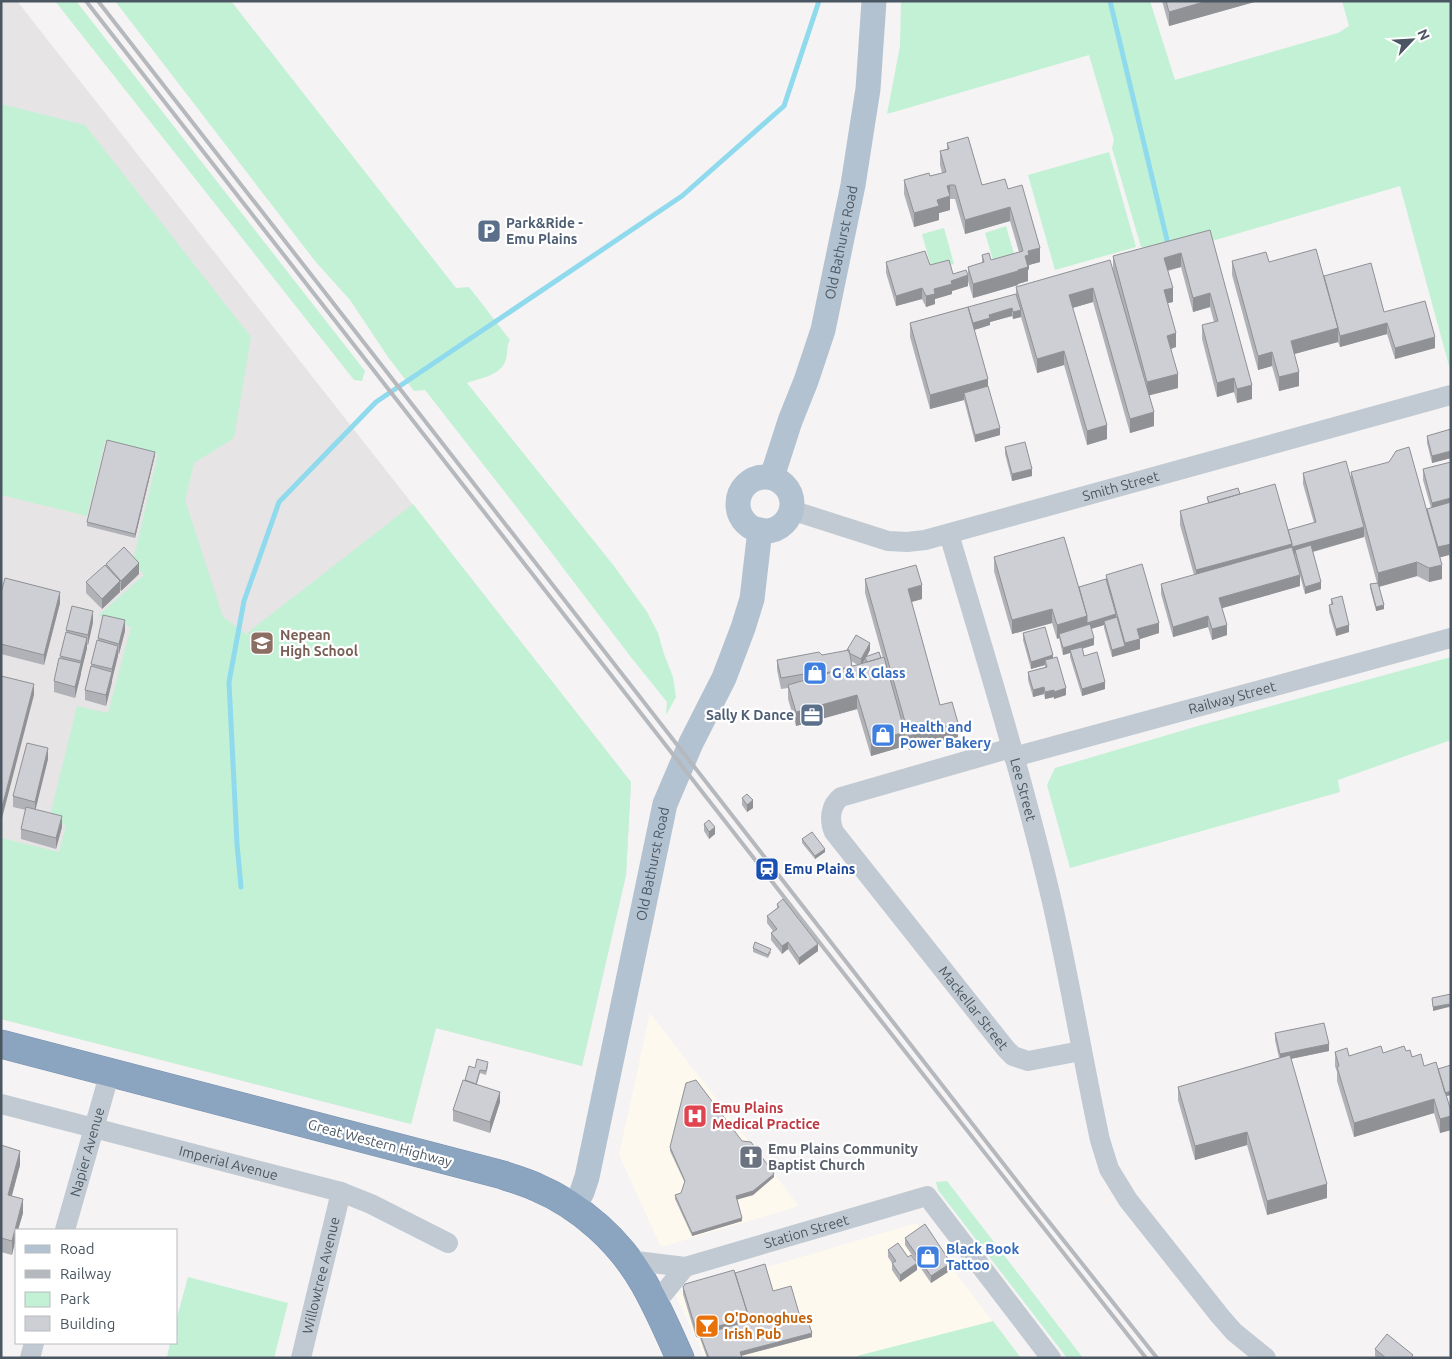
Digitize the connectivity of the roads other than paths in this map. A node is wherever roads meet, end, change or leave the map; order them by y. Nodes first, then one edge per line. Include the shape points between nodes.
1 (874, 1) edge
2 (1451, 395) edge
3 (772, 477) junction
4 (791, 510) junction
5 (760, 530) junction
6 (949, 534) junction
7 (1451, 638) edge
8 (1013, 753) junction
9 (1, 1044) edge
10 (1081, 1051) junction
11 (110, 1072) junction
12 (1, 1104) edge
13 (94, 1128) junction
14 (341, 1192) junction
15 (573, 1208) junction
16 (65, 1229) edge
17 (448, 1243) dead end
18 (628, 1260) junction
19 (685, 1267) junction
20 (655, 1304) junction
21 (34, 1344) edge
22 (30, 1358) edge
23 (301, 1358) edge
24 (680, 1358) edge
25 (1051, 1358) edge
26 (1266, 1358) edge

1 - 3 main road, Old Bathurst Road via 868,89 853,185 823,330
2 - 6 street, Smith Street
3 - 4 main road via 780,481 790,494
3 - 5 main road via 764,476 748,482 738,497 742,518
4 - 5 main road via 788,518 776,528
4 - 6 street, Smith Street via 888,541 926,540
5 - 15 main road, Old Bathurst Road via 752,599 743,628 724,678 665,804 587,1177
6 - 8 street, Lee Street
7 - 8 street, Railway Street
8 - 10 street, Lee Street via 1052,903
8 - 10 street, Mackellar Street via 841,797 834,804 831,826 1006,1050 1028,1061
9 - 11 highway, Great Western Highway
10 - 26 street via 1100,1140 1118,1185 1220,1316
11 - 13 street, Napier Avenue
11 - 15 highway, Great Western Highway via 503,1175 535,1186
12 - 13 street, Imperial Avenue
13 - 14 street, Imperial Avenue
13 - 16 street, Napier Avenue
14 - 17 street, Imperial Avenue via 372,1204
14 - 23 street, Willowtree Avenue
15 - 18 highway, Great Western Highway via 597,1226
18 - 19 street, Station Street
18 - 20 highway, Great Western Highway
19 - 20 street
19 - 25 street, Station Street via 927,1196
20 - 24 highway, Great Western Highway
21 - 22 street

